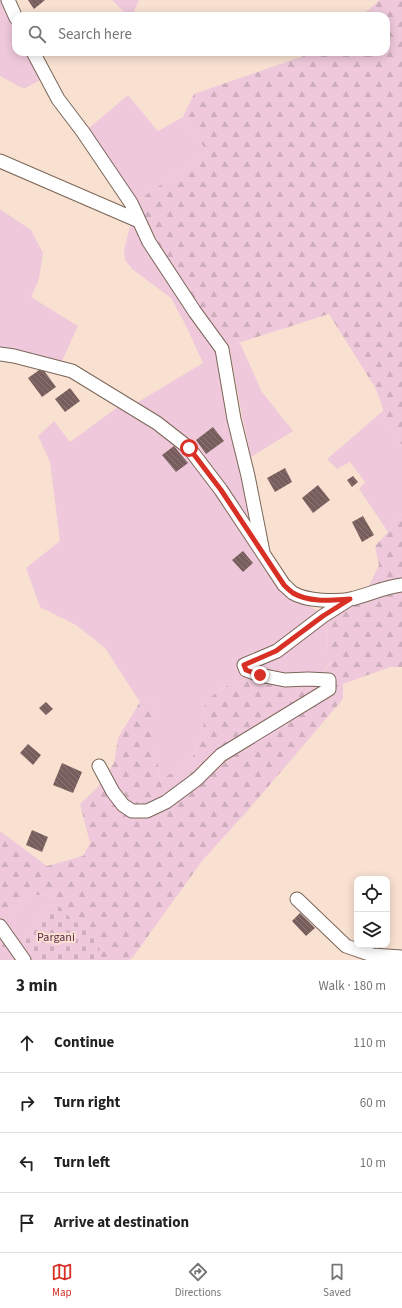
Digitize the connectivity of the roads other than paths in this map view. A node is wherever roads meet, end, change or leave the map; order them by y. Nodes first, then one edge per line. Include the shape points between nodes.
1 (8, 0) edge
2 (13, 12) edge
3 (35, 56) edge
4 (0, 161) edge
5 (139, 222) junction
6 (0, 354) edge
7 (263, 552) junction
8 (402, 585) edge
9 (350, 599) junction
10 (99, 766) dead end
11 (297, 899) dead end
12 (0, 926) edge
13 (402, 957) edge
14 (24, 960) edge

1 - 2 street
3 - 5 street via 58,99 131,203
4 - 5 street
5 - 7 street via 195,312 222,349 234,419
6 - 7 street via 72,372 171,433 194,454
7 - 9 street via 284,585 293,593 306,598 324,600
8 - 9 street
9 - 10 street via 276,651 244,665 246,670 285,680 329,680 329,689 221,755 197,779 166,802 147,812 132,811 123,806
11 - 13 street via 346,946 372,955
12 - 14 street

